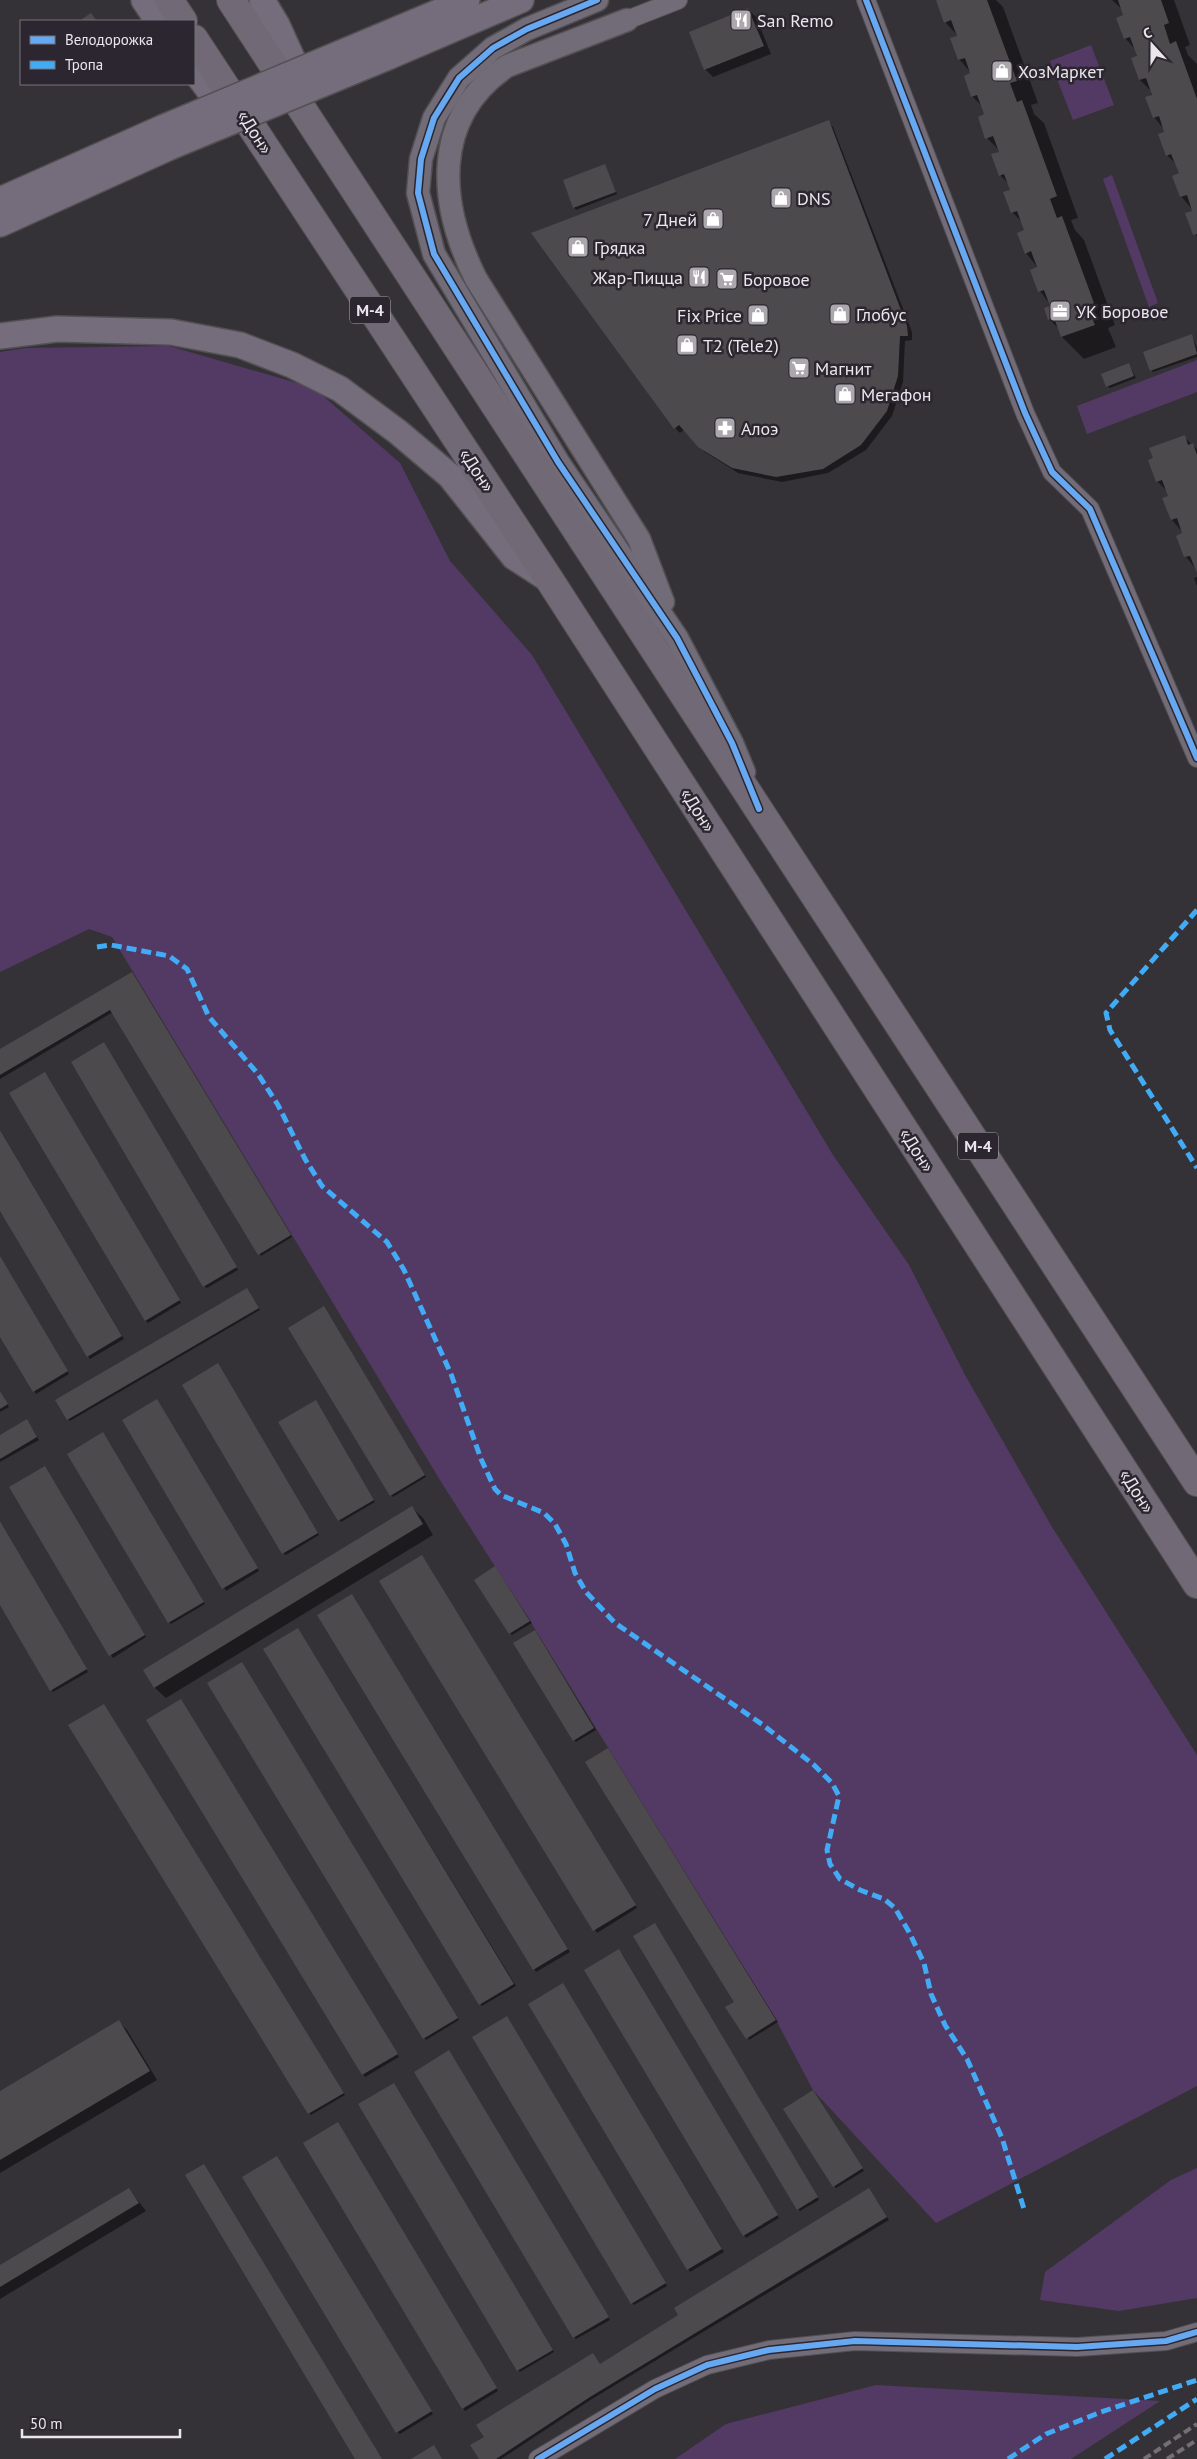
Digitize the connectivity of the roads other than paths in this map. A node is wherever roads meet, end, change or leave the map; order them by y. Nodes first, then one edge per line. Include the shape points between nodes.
1 (144, 0) edge
2 (169, 0) edge
3 (232, 0) edge
4 (262, 0) edge
5 (467, 0) edge
6 (521, 0) edge
7 (597, 0) edge
8 (678, 0) edge
9 (866, 0) edge
10 (157, 20) edge
11 (182, 20) edge
12 (627, 20) joint
13 (195, 41) edge
14 (383, 47) junction
15 (195, 71) edge
16 (166, 137) junction
17 (101, 155) junction
18 (348, 180) junction
19 (0, 183) edge
20 (0, 200) edge
21 (0, 224) edge
22 (0, 336) edge
23 (388, 337) junction
24 (549, 579) junction
25 (677, 638) junction
26 (1197, 758) edge
27 (759, 809) junction
28 (1197, 1482) edge
29 (1197, 1584) edge
30 (1197, 2332) edge
31 (538, 2459) edge

1 - 10 main road
2 - 11 highway
3 - 18 highway, М-4
4 - 18 main road via 277,24
5 - 14 main road
6 - 14 main road
7 - 25 street via 527,29 493,48 459,78 434,118 421,159 418,193 434,254 558,462
8 - 12 street
9 - 26 street via 1025,412 1052,472 1090,509
12 - 25 street via 507,66 489,78 458,120 450,147 450,205 461,248 476,279 639,538
13 - 23 highway, «Дон» / М-4
14 - 16 main road, bridge
15 - 23 main road
16 - 17 main road
16 - 21 main road
17 - 19 main road via 24,179
17 - 20 main road
18 - 27 highway, М-4
22 - 24 main road via 57,329 171,332 240,345 292,365 340,389 398,432 450,476 514,557
23 - 24 highway, «Дон» / М-4
24 - 29 highway, «Дон» / М-4
25 - 27 street via 732,743
27 - 28 highway, М-4
30 - 31 street via 1166,2341 1077,2347 855,2341 769,2350 707,2365 664,2385

